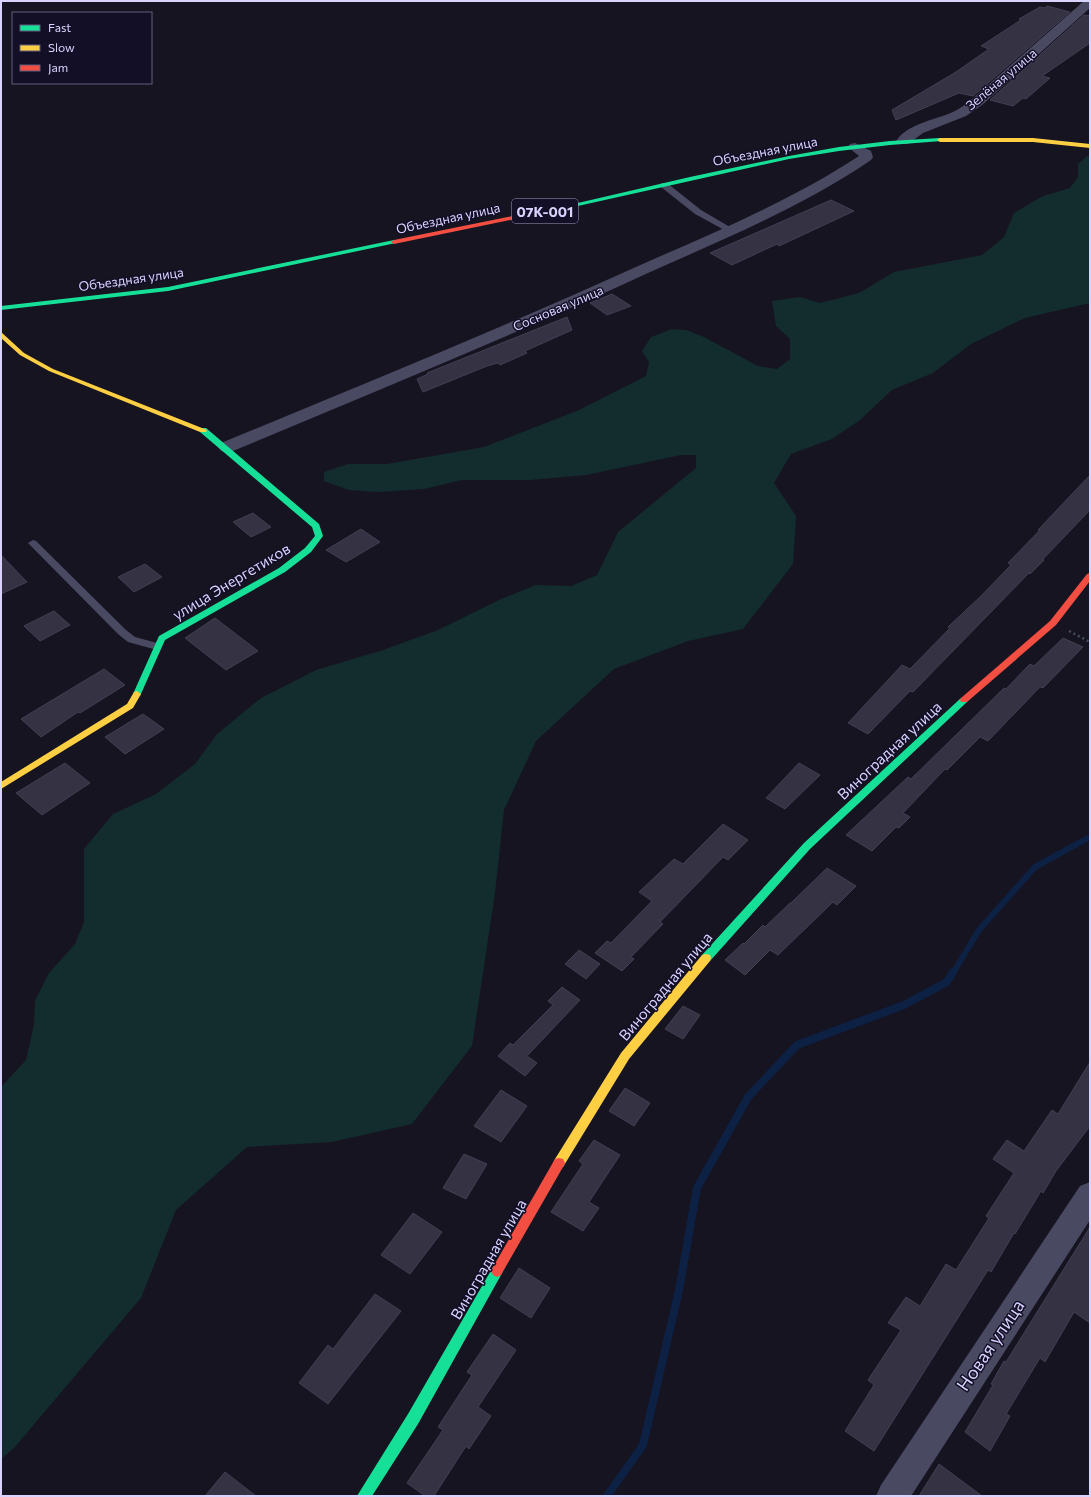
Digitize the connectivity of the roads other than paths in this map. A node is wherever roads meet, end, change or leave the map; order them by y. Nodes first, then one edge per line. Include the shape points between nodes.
1 (1090, 2) edge
2 (903, 141) junction
3 (1090, 146) edge
4 (855, 147) junction
5 (664, 185) junction
6 (731, 230) junction
7 (1, 308) edge
8 (1, 334) edge
9 (226, 447) junction
10 (33, 543) dead end
11 (1090, 576) edge
12 (157, 646) junction
13 (1, 772) edge
14 (5, 783) edge
15 (1090, 1195) edge
16 (364, 1496) edge
17 (892, 1496) edge

1 - 2 street, Зелёная улица via 977,102 961,113 918,130
2 - 3 street, Объездная улица / 07К-001 via 1033,140
2 - 4 street, Объездная улица / 07К-001
4 - 5 street, Объездная улица / 07К-001 via 742,167
4 - 6 street, Сосновая улица via 866,154 866,157 843,174 798,199
5 - 6 lane via 698,212
5 - 7 street, Объездная улица / 07К-001 via 168,289
6 - 9 street, Сосновая улица via 592,294
8 - 9 street, улица Энергетиков via 22,354 51,370 206,431
9 - 12 street, улица Энергетиков via 316,526 319,536 308,550 282,570 162,638
10 - 12 lane via 122,632 132,640
11 - 16 street, Виноградная улица via 1053,623 948,714 808,846 708,956 626,1056 560,1161 413,1419
12 - 14 street, улица Энергетиков via 146,680 130,706
13 - 14 lane
15 - 17 street, Новая улица

